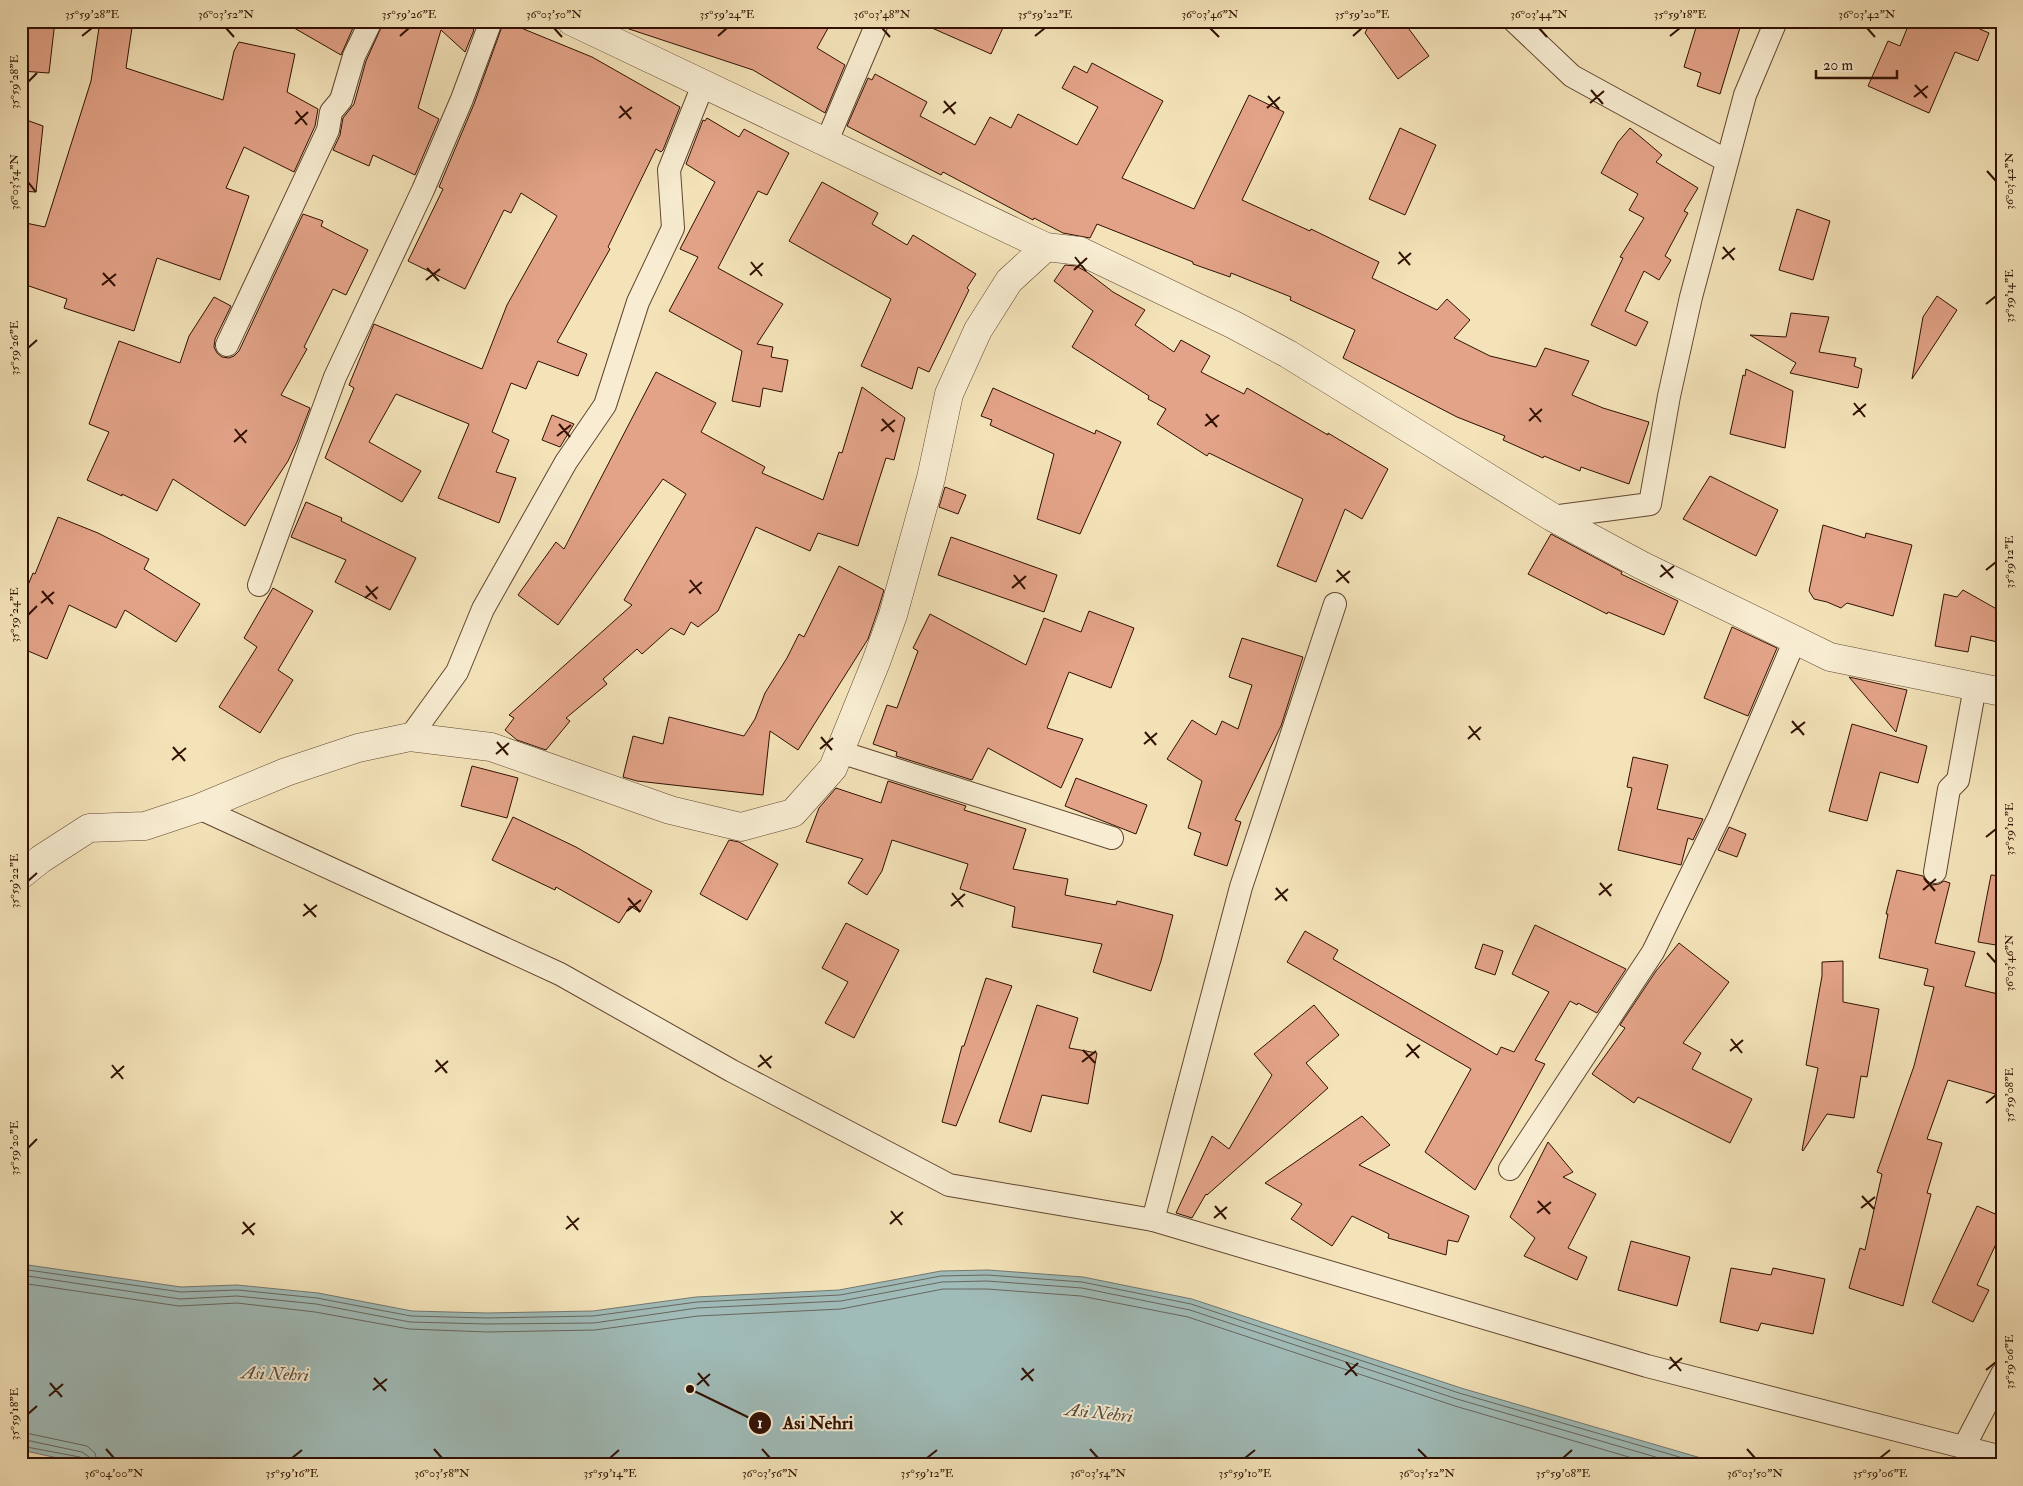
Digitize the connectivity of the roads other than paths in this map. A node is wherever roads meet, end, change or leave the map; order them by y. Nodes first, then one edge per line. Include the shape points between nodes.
1 (371, 21) edge
2 (491, 21) edge
3 (571, 21) edge
4 (878, 21) edge
5 (1514, 21) edge
6 (1776, 21) edge
7 (703, 85) junction
8 (826, 143) junction
9 (1727, 161) junction
10 (1046, 247) junction
11 (227, 345) dead end
12 (1552, 517) junction
13 (259, 585) dead end
14 (1336, 604) dead end
15 (1795, 640) junction
16 (1975, 687) junction
17 (2002, 692) edge
18 (410, 737) junction
19 (840, 752) junction
20 (199, 808) junction
21 (1112, 838) dead end
22 (1935, 872) dead end
23 (21, 875) edge
24 (1510, 1169) dead end
25 (1153, 1220) junction
26 (2002, 1374) edge
27 (1964, 1447) junction
28 (2002, 1457) edge

1 - 11 street via 354,56 341,100 331,112 328,130
2 - 13 street via 423,190 335,377
3 - 7 street
4 - 8 street
5 - 9 street via 1572,76
6 - 9 street via 1745,95
7 - 8 street
7 - 18 street via 669,170 673,228 638,302 605,405 566,462 500,577 457,672
8 - 10 street
9 - 12 street via 1687,315 1650,504
10 - 12 street via 1080,252 1234,325 1288,354
10 - 19 street via 1009,282 978,330 950,394 931,478 893,615
12 - 15 street
14 - 25 street via 1241,887
15 - 16 street via 1830,657
15 - 24 street via 1719,817 1653,952
16 - 17 street
16 - 22 street via 1958,780 1949,789
18 - 19 street via 492,747 670,810 741,827 793,813 833,768
18 - 20 street via 358,748 286,772
19 - 21 street
20 - 23 street via 146,826 89,828
20 - 25 street via 560,974 732,1071 949,1185
25 - 27 street via 1648,1366
26 - 27 street
27 - 28 street

